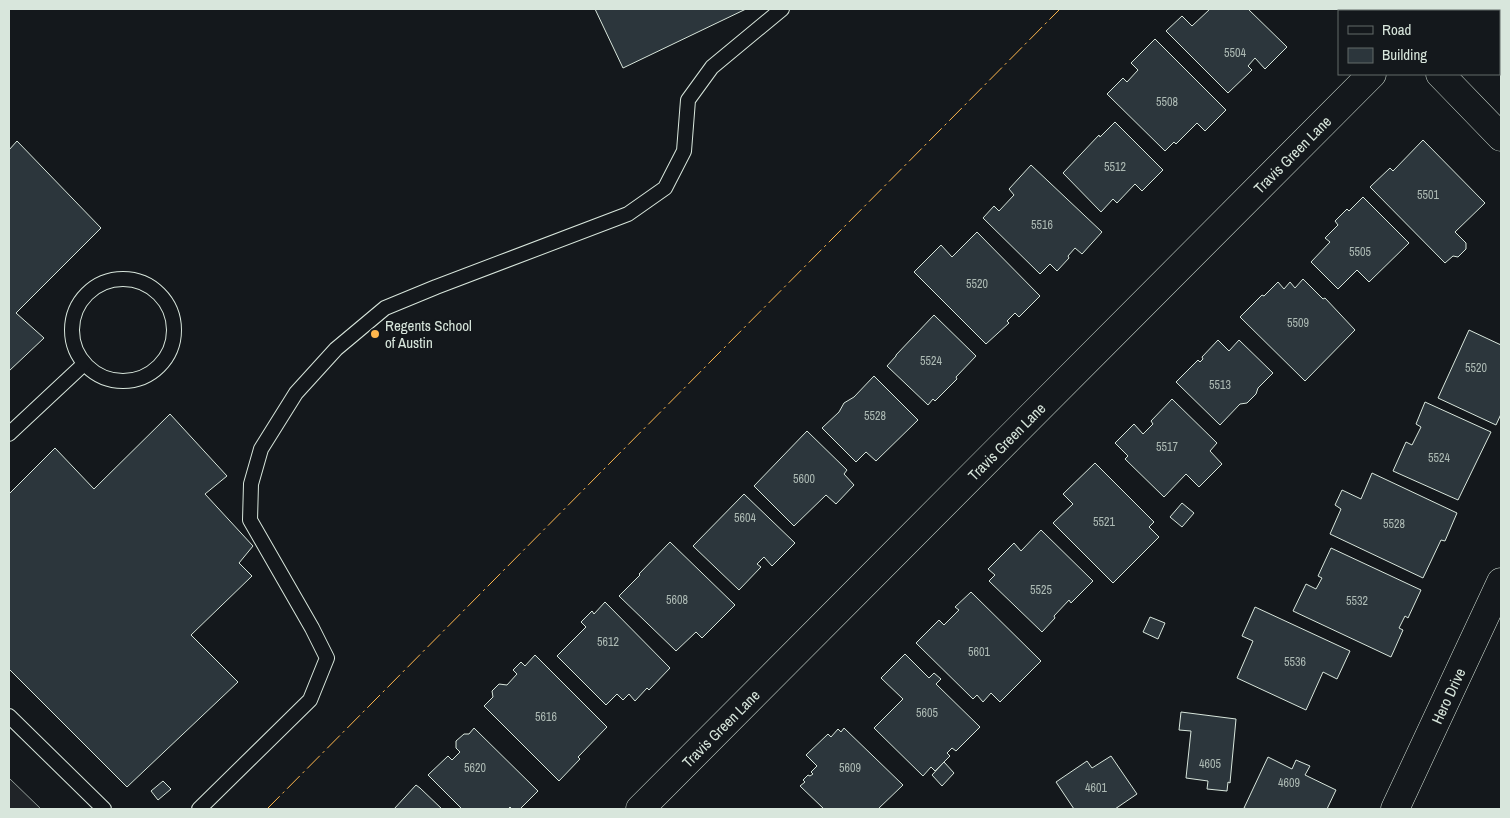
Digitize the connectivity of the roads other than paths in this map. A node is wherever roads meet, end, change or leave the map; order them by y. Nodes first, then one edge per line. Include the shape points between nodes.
1 (782, 9) edge
2 (1371, 75) edge
3 (1441, 75) edge
4 (1501, 138) edge
5 (84, 364) junction
6 (9, 434) edge
7 (1501, 582) edge
8 (9, 716) edge
9 (104, 809) edge
10 (199, 809) edge
11 (640, 809) edge
12 (1395, 809) edge

1 - 10 lane via 712,67 688,100 684,151 665,188 628,214 385,308 336,349 296,393 261,449 251,484 250,520 327,658 310,700
2 - 11 street, Travis Green Lane
3 - 4 street
5 - 5 lane via 97,375 128,382 158,368 174,340 170,307 160,293 145,283 128,278 95,286 82,298 73,314 71,332 75,349
5 - 6 lane
7 - 12 street, Hero Drive
8 - 9 lane

